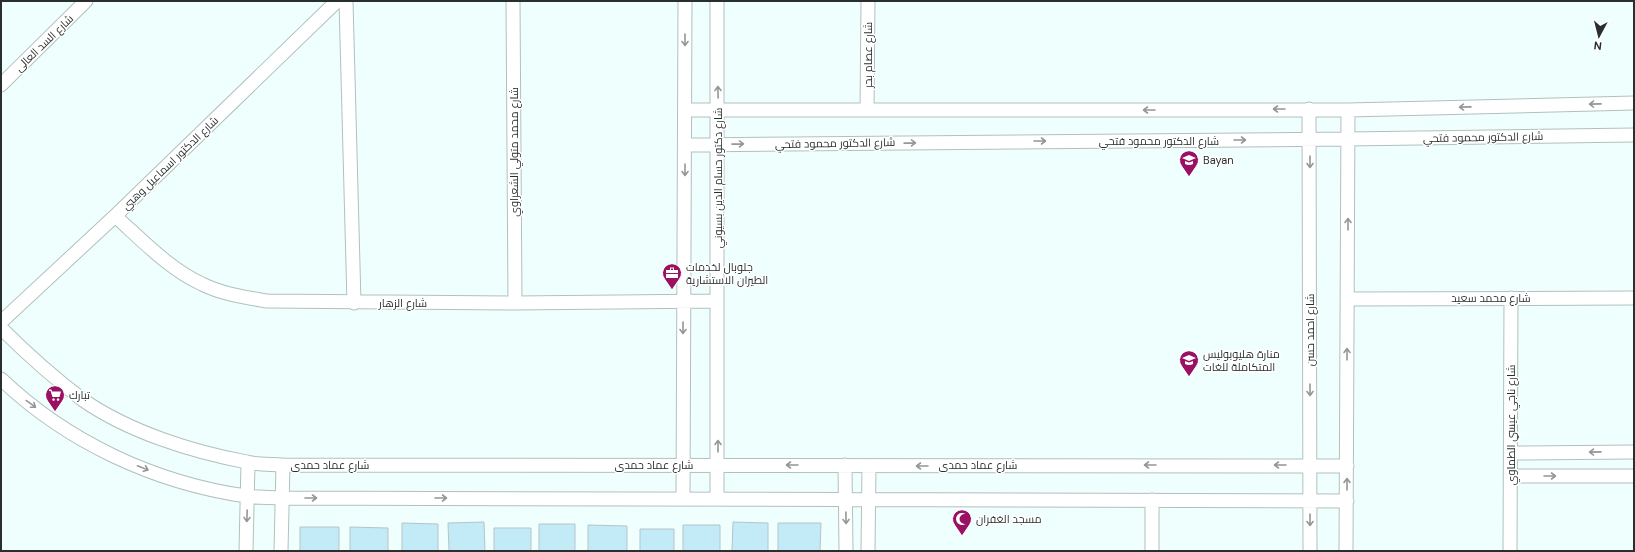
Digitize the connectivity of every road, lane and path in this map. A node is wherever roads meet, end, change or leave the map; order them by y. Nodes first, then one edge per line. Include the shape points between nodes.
1 (86, 1) edge
2 (336, 1) edge
3 (346, 1) edge
4 (513, 1) edge
5 (685, 1) edge
6 (717, 1) edge
7 (868, 1) edge
8 (1, 85) edge
9 (1634, 103) edge
10 (1309, 109) junction
11 (685, 110) junction
12 (718, 110) junction
13 (867, 110) junction
14 (1348, 110) junction
15 (1634, 135) edge
16 (1310, 139) junction
17 (1348, 139) junction
18 (685, 145) junction
19 (718, 145) junction
20 (115, 216) junction
21 (1347, 298) junction
22 (1511, 298) junction
23 (1634, 298) edge
24 (684, 301) junction
25 (717, 301) junction
26 (354, 303) junction
27 (515, 303) junction
28 (1, 322) edge
29 (1, 328) edge
30 (1, 378) edge
31 (1634, 452) edge
32 (1511, 453) junction
33 (248, 462) junction
34 (283, 465) junction
35 (683, 465) junction
36 (718, 465) junction
37 (845, 465) junction
38 (869, 466) junction
39 (1310, 466) junction
40 (1347, 466) junction
41 (1511, 476) junction
42 (1634, 476) edge
43 (247, 496) junction
44 (282, 498) junction
45 (683, 499) junction
46 (717, 499) junction
47 (846, 499) junction
48 (868, 500) junction
49 (1152, 500) junction
50 (1310, 501) junction
51 (1346, 501) junction
52 (246, 551) edge
53 (281, 551) edge
54 (846, 551) edge
55 (868, 551) edge
56 (1152, 551) edge
57 (1310, 551) edge
58 (1346, 551) edge
59 (1510, 551) edge

1 - 8 street, شارع السد العالى
2 - 20 street, شارع الدكتور اسماعيل وهبي
3 - 26 street
4 - 27 street, شارع محمد متولي الشعراوي
5 -> 11 street
12 -> 6 street, شارع دكتور حسام الدين بسيوني
7 - 13 street, شارع عصام بحر
9 -> 14 street
10 -> 13 street
10 - 14 street
10 - 16 street, شارع احمد حسن
11 - 12 street
11 - 18 street
12 - 13 street
12 - 19 street, شارع دكتور حسام الدين بسيوني
14 - 17 street
15 - 17 street, شارع الدكتور محمود فتحي
16 - 17 street, شارع الدكتور محمود فتحي
19 -> 16 street, شارع الدكتور محمود فتحي
16 -> 39 street, شارع احمد حسن
21 -> 17 street
18 - 19 street, شارع الدكتور محمود فتحي
18 -> 24 street
19 - 25 street, شارع دكتور حسام الدين بسيوني
20 - 26 street, شارع الزهار via 170,265 201,284 234,296 267,301
20 - 28 street, شارع الدكتور اسماعيل وهبي
21 - 22 street, شارع محمد سعيد
40 -> 21 street
22 - 23 street, شارع محمد سعيد
22 - 32 street, شارع ناجي عيسي الطماوي
24 - 25 street, شارع الزهار
24 - 27 street, شارع الزهار
24 -> 35 street
36 -> 25 street, شارع دكتور حسام الدين بسيوني
26 - 27 street, شارع الزهار
29 - 33 street, شارع عماد حمدى via 40,365 79,396 119,420 169,442
30 -> 43 street via 18,395 69,432 116,458 168,479
31 -> 32 street
32 - 41 street, شارع ناجي عيسي الطماوي
33 - 34 street, شارع عماد حمدى
33 - 43 street
34 - 35 street, شارع عماد حمدى
34 - 44 street
35 - 36 street, شارع عماد حمدى
35 - 45 street
37 -> 36 street, شارع عماد حمدى
36 - 46 street, شارع دكتور حسام الدين بسيوني
37 - 38 street, شارع عماد حمدى
37 - 47 street
39 -> 38 street, شارع عماد حمدى
38 - 48 street
39 - 40 street, شارع عماد حمدى
39 - 50 street, شارع احمد حسن
51 -> 40 street
41 -> 42 street
41 - 59 street, شارع ناجي عيسي الطماوي
43 - 44 street
43 -> 52 street
44 -> 45 street
44 - 53 street
45 - 46 street
46 - 47 street
47 - 48 street
47 -> 54 street
48 - 49 street
48 - 55 street
49 - 50 street
49 - 56 street
50 - 51 street
50 -> 57 street, شارع احمد حسن
51 - 58 street

